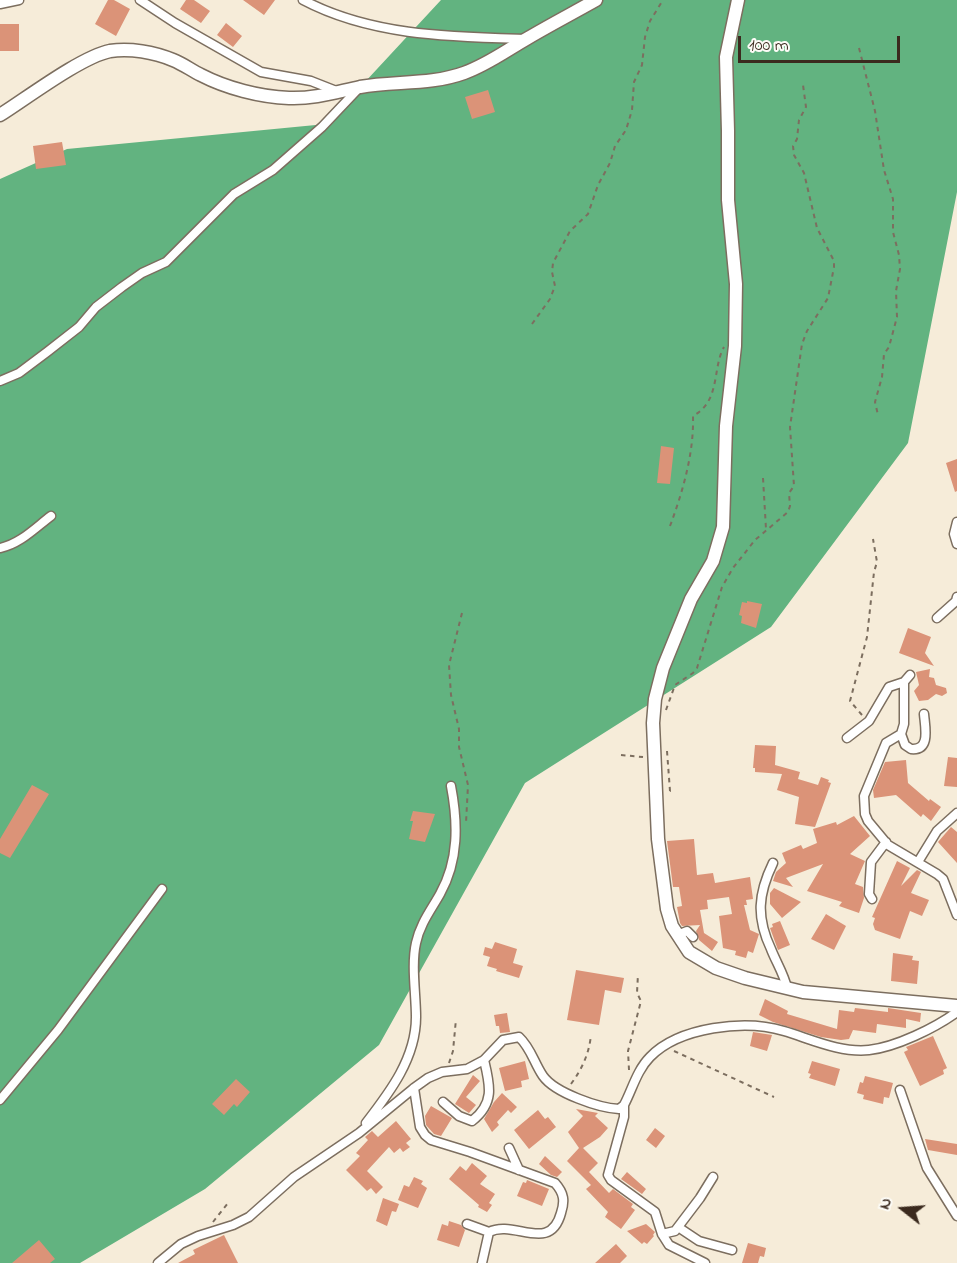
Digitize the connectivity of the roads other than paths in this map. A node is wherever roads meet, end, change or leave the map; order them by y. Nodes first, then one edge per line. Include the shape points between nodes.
1 (19, 0) edge
2 (140, 0) edge
3 (303, 0) edge
4 (596, 0) edge
5 (738, 0) edge
6 (0, 4) edge
7 (526, 39) junction
8 (359, 88) junction
9 (342, 93) junction
10 (0, 115) edge
11 (0, 381) edge
12 (51, 516) dead end
13 (957, 522) edge
14 (957, 544) edge
15 (0, 548) edge
16 (957, 597) edge
17 (937, 618) dead end
18 (924, 714) dead end
19 (901, 734) junction
20 (847, 738) dead end
21 (451, 786) dead end
22 (957, 813) edge
23 (886, 842) junction
24 (918, 862) junction
25 (773, 863) dead end
26 (162, 888) dead end
27 (872, 899) dead end
28 (957, 915) edge
29 (677, 936) junction
30 (693, 937) dead end
31 (787, 988) junction
32 (957, 1006) edge
33 (957, 1012) edge
34 (484, 1060) junction
35 (414, 1088) junction
36 (900, 1090) dead end
37 (0, 1100) edge
38 (442, 1102) dead end
39 (624, 1106) junction
40 (359, 1133) junction
41 (509, 1148) dead end
42 (519, 1170) junction
43 (713, 1177) dead end
44 (957, 1216) edge
45 (467, 1224) dead end
46 (678, 1227) junction
47 (489, 1232) junction
48 (662, 1234) junction
49 (732, 1250) dead end
50 (158, 1263) edge
51 (482, 1263) edge
52 (705, 1263) edge

1 - 6 street
2 - 9 street via 261,72 310,81
3 - 7 street via 381,27 454,37
4 - 7 street
5 - 29 street via 726,57 728,200 736,284 723,527 713,561 691,599 658,685 653,723 658,839 667,909
7 - 8 street via 465,73
8 - 9 street
8 - 11 street via 273,170 234,194 166,262 122,287 48,352
9 - 10 street via 297,98 266,95 241,90 151,53 110,51 69,70
12 - 15 street
13 - 14 street
16 - 17 street
18 - 19 street via 926,734 922,746 911,749
19 - 20 street via 907,678 889,687 869,721
19 - 23 street via 886,744 864,796 868,821
21 - 40 street via 456,844 444,885 416,944 416,1019 410,1052 397,1082
22 - 24 street via 937,831
23 - 24 street
23 - 27 street via 871,862 868,894
24 - 28 street via 943,879
25 - 31 street via 759,916
26 - 37 street via 58,1030
29 - 30 street via 687,932
29 - 31 street via 688,952 716,968
31 - 32 street
33 - 39 street via 896,1043 868,1050 811,1041 766,1027 701,1031 664,1045 649,1058
34 - 35 street via 467,1069 442,1072
34 - 38 street via 490,1091 478,1117 467,1120
34 - 39 street via 503,1040 519,1037 528,1045 542,1074 557,1089 614,1108
35 - 40 street
35 - 42 street via 418,1121 425,1136
36 - 44 street via 927,1168
39 - 48 street via 608,1175 655,1212
40 - 50 street via 294,1177 249,1217 181,1244
41 - 42 street
42 - 47 street via 555,1183 562,1191 564,1201 557,1225 541,1234 500,1227
43 - 46 street
45 - 47 street
46 - 48 street
46 - 49 street via 699,1241
47 - 51 street
48 - 52 street via 669,1245

